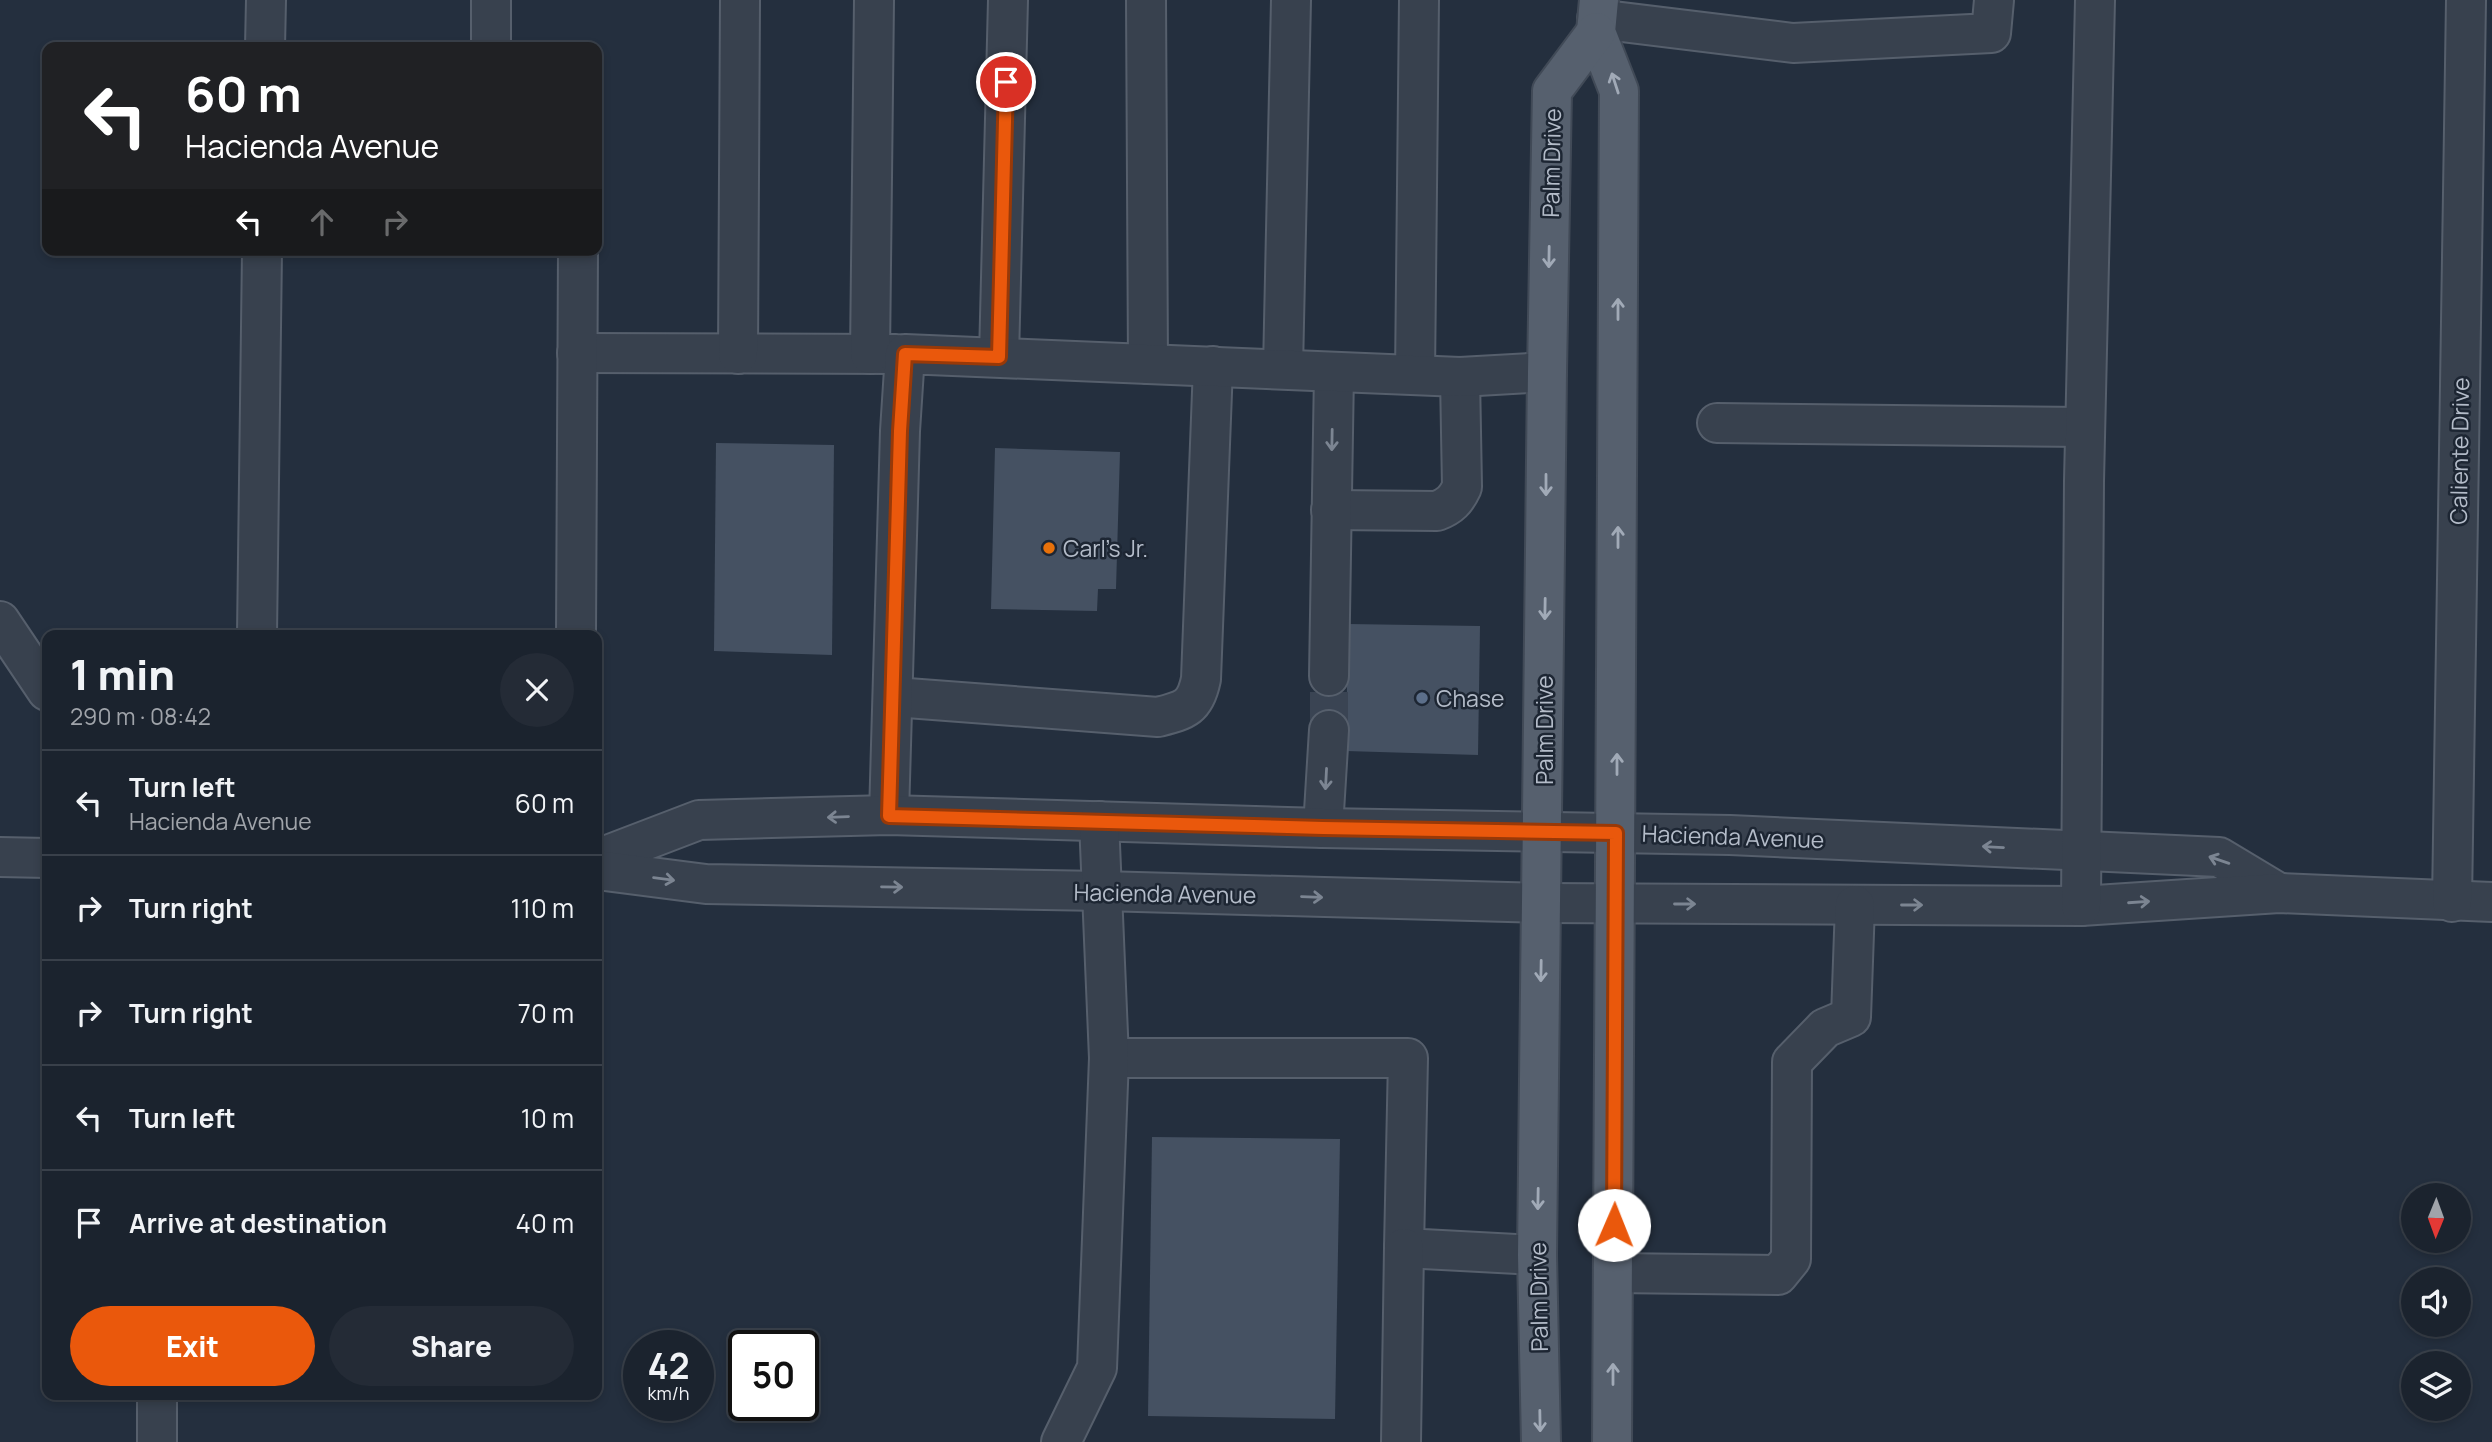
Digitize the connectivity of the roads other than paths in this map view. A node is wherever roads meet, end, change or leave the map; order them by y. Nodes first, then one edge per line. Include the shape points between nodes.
1 (266, 0) edge
2 (491, 0) edge
3 (740, 0) edge
4 (874, 0) edge
5 (1008, 0) edge
6 (1146, 0) edge
7 (1291, 0) edge
8 (1419, 0) edge
9 (1994, 0) edge
10 (2095, 0) edge
11 (2466, 0) edge
12 (1598, 17) edge
13 (265, 42) edge
14 (491, 42) edge
15 (262, 256) edge
16 (578, 256) edge
17 (577, 353) junction
18 (737, 354) junction
19 (887, 354) junction
20 (999, 357) junction
21 (1148, 364) junction
22 (1213, 366) junction
23 (1283, 369) junction
24 (1334, 372) junction
25 (1546, 372) junction
26 (1415, 375) junction
27 (1460, 377) junction
28 (1717, 423) dead end
29 (2085, 427) junction
30 (1331, 510) junction
31 (0, 621) edge
32 (257, 630) edge
33 (576, 630) edge
34 (1329, 676) tunnel mouth
35 (42, 684) edge
36 (894, 697) junction
37 (1328, 730) tunnel mouth
38 (889, 816) junction
39 (1099, 821) junction
40 (1323, 828) junction
41 (1543, 831) junction
42 (1616, 833) junction
43 (2082, 851) junction
44 (0, 857) edge
45 (602, 857) edge
46 (42, 858) edge
47 (602, 871) edge
48 (1102, 891) junction
49 (2279, 892) junction
50 (2452, 902) junction
51 (2492, 902) edge
52 (1542, 903) junction
53 (1616, 904) junction
54 (1855, 905) junction
55 (2081, 906) junction
56 (1109, 1058) junction
57 (1404, 1248) junction
58 (1537, 1255) junction
59 (1613, 1273) junction
60 (157, 1400) edge
61 (157, 1442) edge
62 (1061, 1442) edge
63 (1401, 1442) edge
64 (1541, 1442) edge
65 (1612, 1442) edge

1 - 13 street
2 - 14 street
3 - 18 street
4 - 19 street
5 - 20 street
6 - 21 street
7 - 23 street
8 - 26 street
9 - 12 street via 1991,33 1793,43
10 - 29 street
11 - 50 street, Caliente Drive
12 -> 25 main road, Palm Drive via 1552,91
42 -> 12 main road via 1619,91
15 - 32 street
16 - 17 street
17 - 18 street
17 - 33 street
18 - 19 street
19 - 20 street
19 - 36 street via 900,431
20 - 21 street
21 - 22 street
22 - 23 street
22 - 36 street via 1197,697 1179,711 1158,717
23 - 24 street
24 - 26 street
24 -> 30 street
25 - 27 street
25 -> 41 main road, Palm Drive
26 - 27 street
27 - 30 street via 1462,487 1457,498 1437,511
28 - 29 street
29 - 43 street
30 - 34 street
31 - 35 street
36 - 38 street
37 -> 40 street
38 - 39 street, Hacienda Avenue
38 -> 45 street, Hacienda Avenue via 699,820
39 - 40 street, Hacienda Avenue
39 - 48 street
40 - 41 street, Hacienda Avenue
41 - 42 street, Hacienda Avenue
41 - 52 main road, Palm Drive
43 -> 42 street, Hacienda Avenue
42 - 53 main road
49 -> 43 street, Hacienda Avenue via 2218,857
43 - 55 street
44 - 46 street
47 -> 48 street, Hacienda Avenue via 706,884
48 -> 52 street, Hacienda Avenue
48 - 56 street
49 - 50 street, Hacienda Avenue
55 -> 49 street, Hacienda Avenue
50 - 51 street, Hacienda Avenue
52 - 53 street, Hacienda Avenue
52 -> 58 main road, Palm Drive
53 -> 54 street, Hacienda Avenue
53 - 59 main road
54 -> 55 street, Hacienda Avenue
54 - 59 street via 1851,1017 1825,1028 1792,1062 1791,1259 1778,1275
56 - 57 street via 1408,1058
56 - 62 street via 1097,1368
57 - 58 street
57 - 63 street
58 -> 64 main road, Palm Drive
65 -> 59 main road
60 - 61 street

